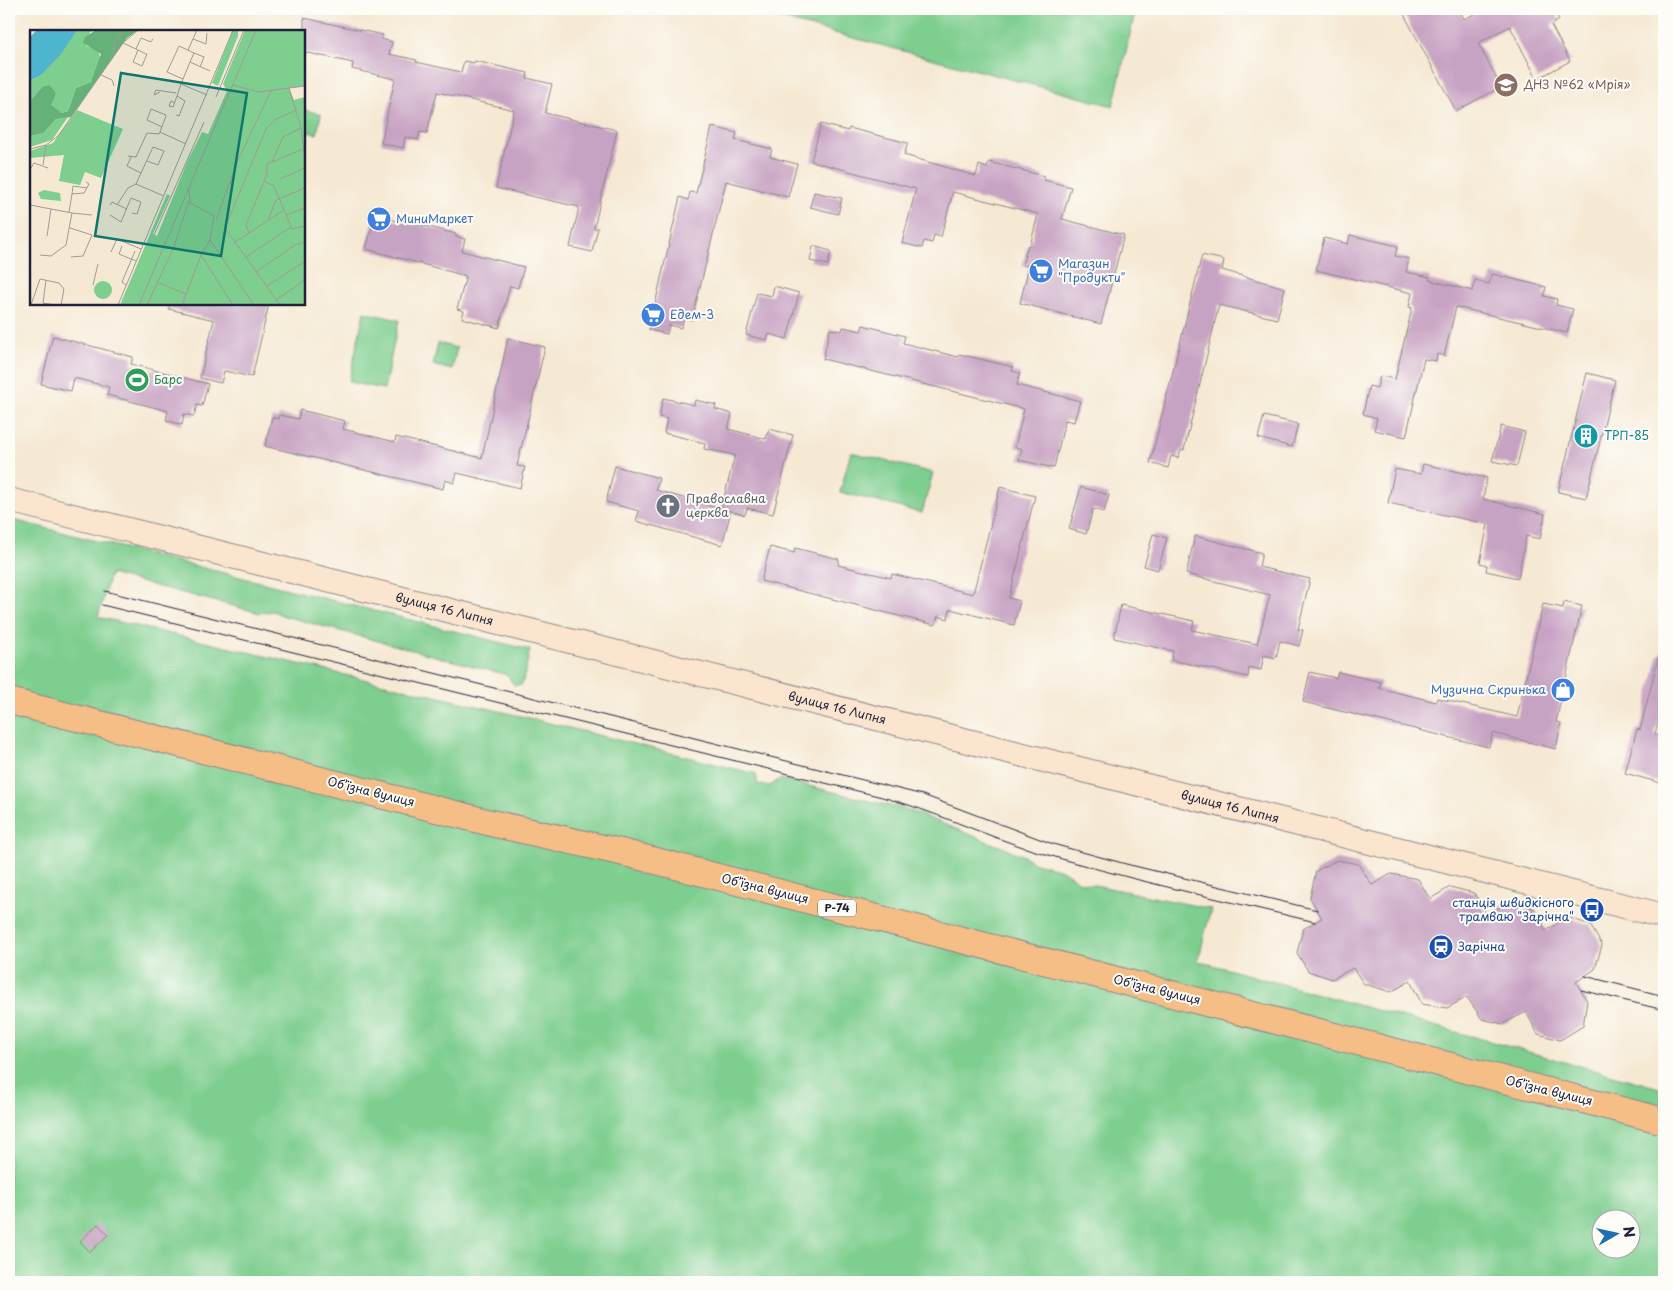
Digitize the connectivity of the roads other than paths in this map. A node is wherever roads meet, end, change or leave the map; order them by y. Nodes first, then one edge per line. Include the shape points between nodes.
1 (9, 500) edge
2 (9, 700) edge
3 (1664, 916) edge
4 (1664, 1121) edge

1 - 3 street, вулиця 16 Липня
2 - 4 main road, Обʼїзна вулиця / Р-74 via 491,823 634,856

